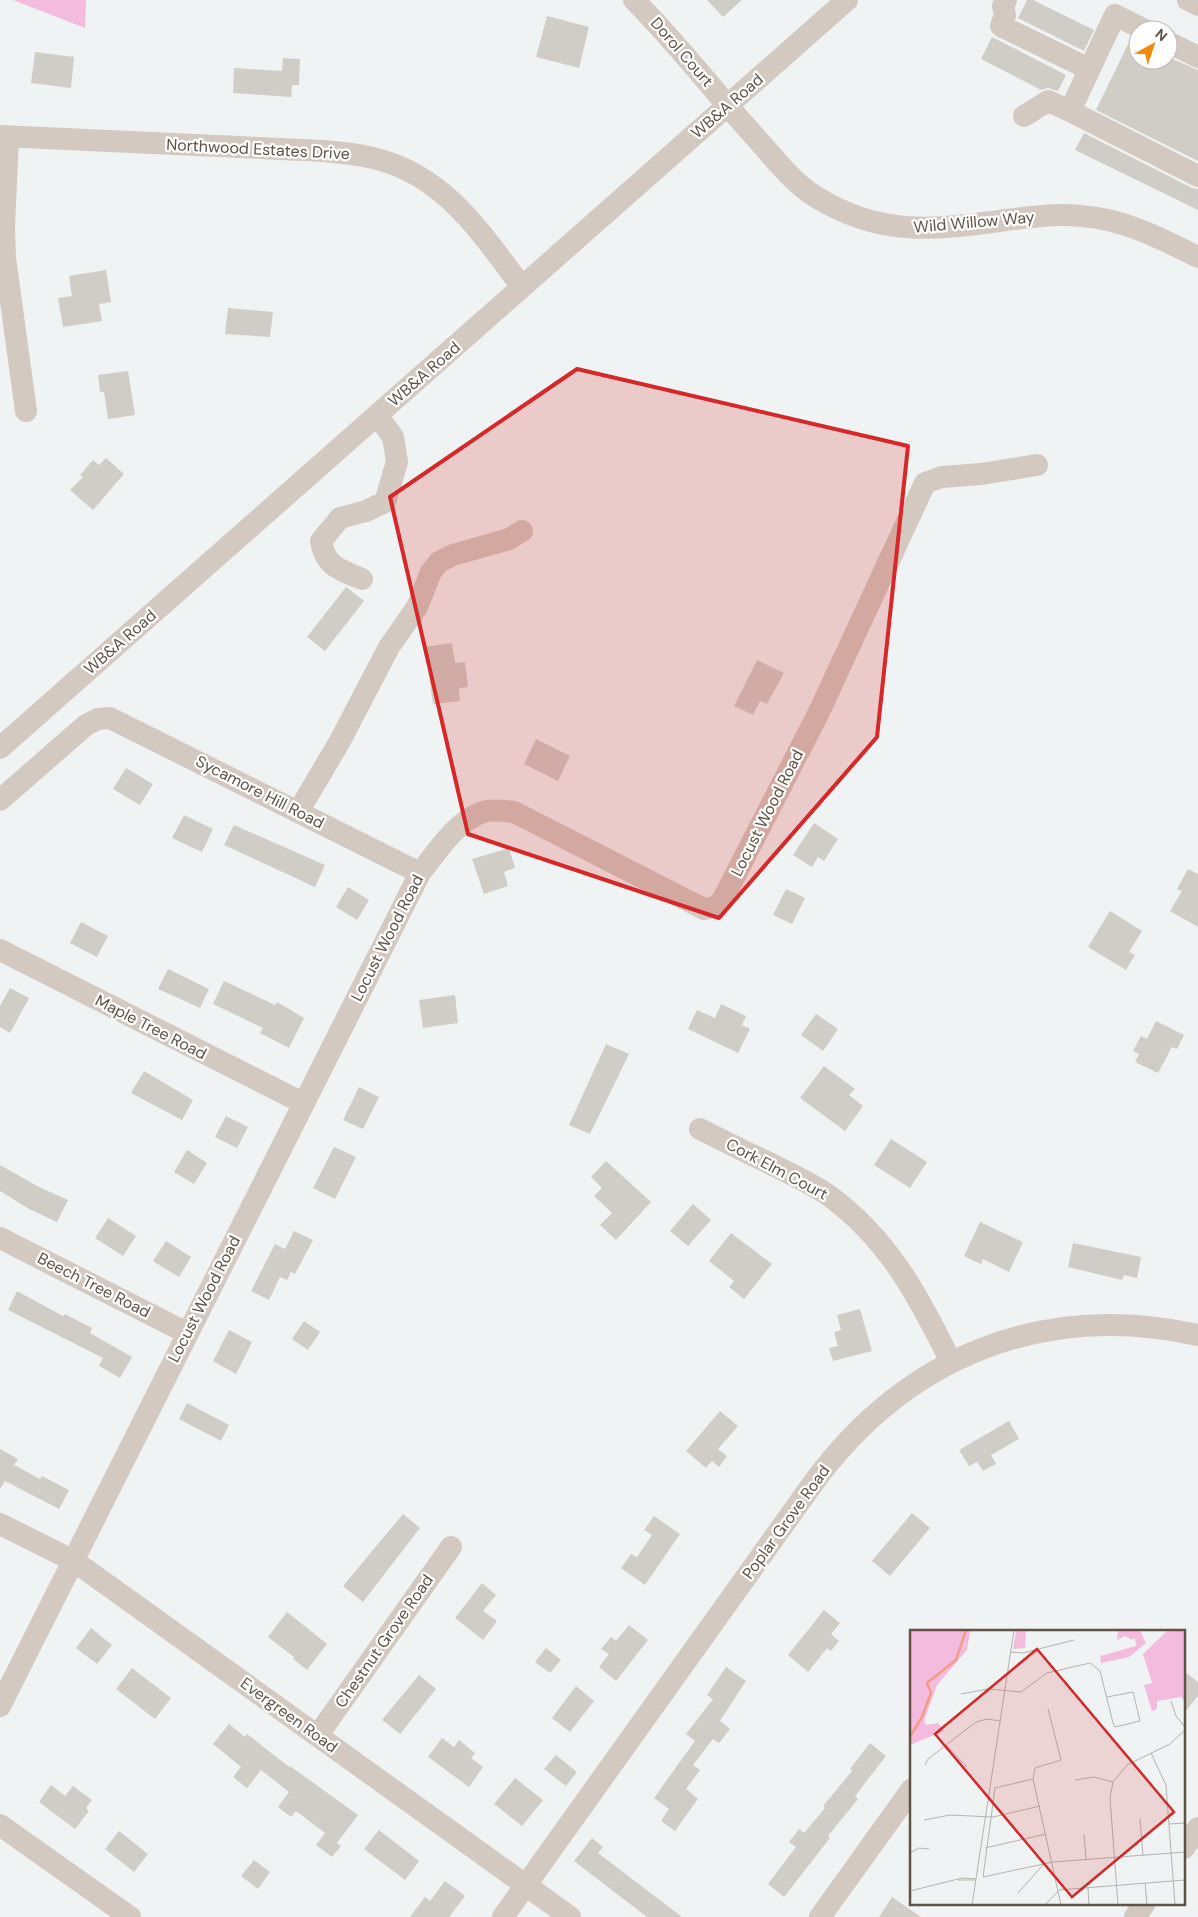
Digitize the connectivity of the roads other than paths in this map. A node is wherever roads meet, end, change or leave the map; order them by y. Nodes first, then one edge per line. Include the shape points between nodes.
1 (634, 0) edge
2 (847, 0) edge
3 (1188, 0) edge
4 (1010, 5) edge
5 (1198, 5) edge
6 (1128, 22) edge
7 (1178, 47) edge
8 (1198, 57) edge
9 (1089, 69) junction
10 (728, 105) junction
11 (1070, 111) junction
12 (1024, 116) dead end
13 (4, 137) edge
14 (1198, 176) edge
15 (1198, 257) edge
16 (522, 286) junction
17 (26, 411) dead end
18 (377, 415) junction
19 (1037, 465) dead end
20 (522, 531) dead end
21 (362, 579) dead end
22 (0, 748) edge
23 (0, 800) edge
24 (298, 812) junction
25 (420, 873) junction
26 (0, 950) edge
27 (303, 1103) junction
28 (700, 1129) dead end
29 (0, 1238) edge
30 (187, 1332) junction
31 (1198, 1335) edge
32 (951, 1362) junction
33 (0, 1524) edge
34 (451, 1547) dead end
35 (74, 1561) junction
36 (0, 1706) edge
37 (318, 1736) junction
38 (910, 1792) edge
39 (0, 1825) edge
40 (1198, 1828) edge
41 (1186, 1845) edge
42 (526, 1885) junction
43 (1144, 1904) edge
44 (130, 1917) edge
45 (504, 1917) edge
46 (570, 1917) edge
47 (820, 1917) edge
48 (1135, 1917) edge

1 - 10 street, Dorol Court
2 - 10 street, WB&A Road
3 - 5 street
4 - 9 street via 1001,26
6 - 9 street via 1115,15
7 - 8 street
9 - 11 street
10 - 15 street, Wild Willow Way via 790,176 814,196 857,218 906,228 930,229 1040,216 1103,218 1145,231
10 - 16 street, WB&A Road
11 - 12 street via 1048,101
11 - 14 street
13 - 16 street, Northwood Estates Drive via 324,151 378,159 423,178 444,193 481,232
13 - 17 street via 5,258
16 - 18 street, WB&A Road
18 - 21 street via 393,437 397,462 384,502 340,518 321,541 323,554 337,568
18 - 22 street, WB&A Road
19 - 25 street, Locust Wood Road via 942,477 924,484 819,712 722,901 715,907 704,909 542,825 514,812 499,810 484,812 468,820 450,836
20 - 24 street via 509,539 453,555 439,562 431,572 417,607 389,647
23 - 24 street, Sycamore Hill Road via 86,725 110,718
24 - 25 street, Sycamore Hill Road
25 - 27 street, Locust Wood Road
26 - 27 street, Maple Tree Road
27 - 30 street, Locust Wood Road
28 - 32 street, Cork Elm Court via 796,1176 827,1194 853,1215 875,1236 908,1281
29 - 30 street, Beech Tree Road
30 - 35 street, Locust Wood Road
31 - 32 street, Poplar Grove Road via 1148,1326 1064,1328 1004,1341
32 - 42 street, Poplar Grove Road via 909,1387 877,1412 835,1454
33 - 35 street, Evergreen Road
34 - 37 street, Chestnut Grove Road
35 - 36 street, Locust Wood Road
35 - 37 street, Evergreen Road
37 - 42 street, Evergreen Road
38 - 47 street
39 - 44 street
40 - 41 street
42 - 45 street, Poplar Grove Road
42 - 46 street, Evergreen Road
43 - 48 street

